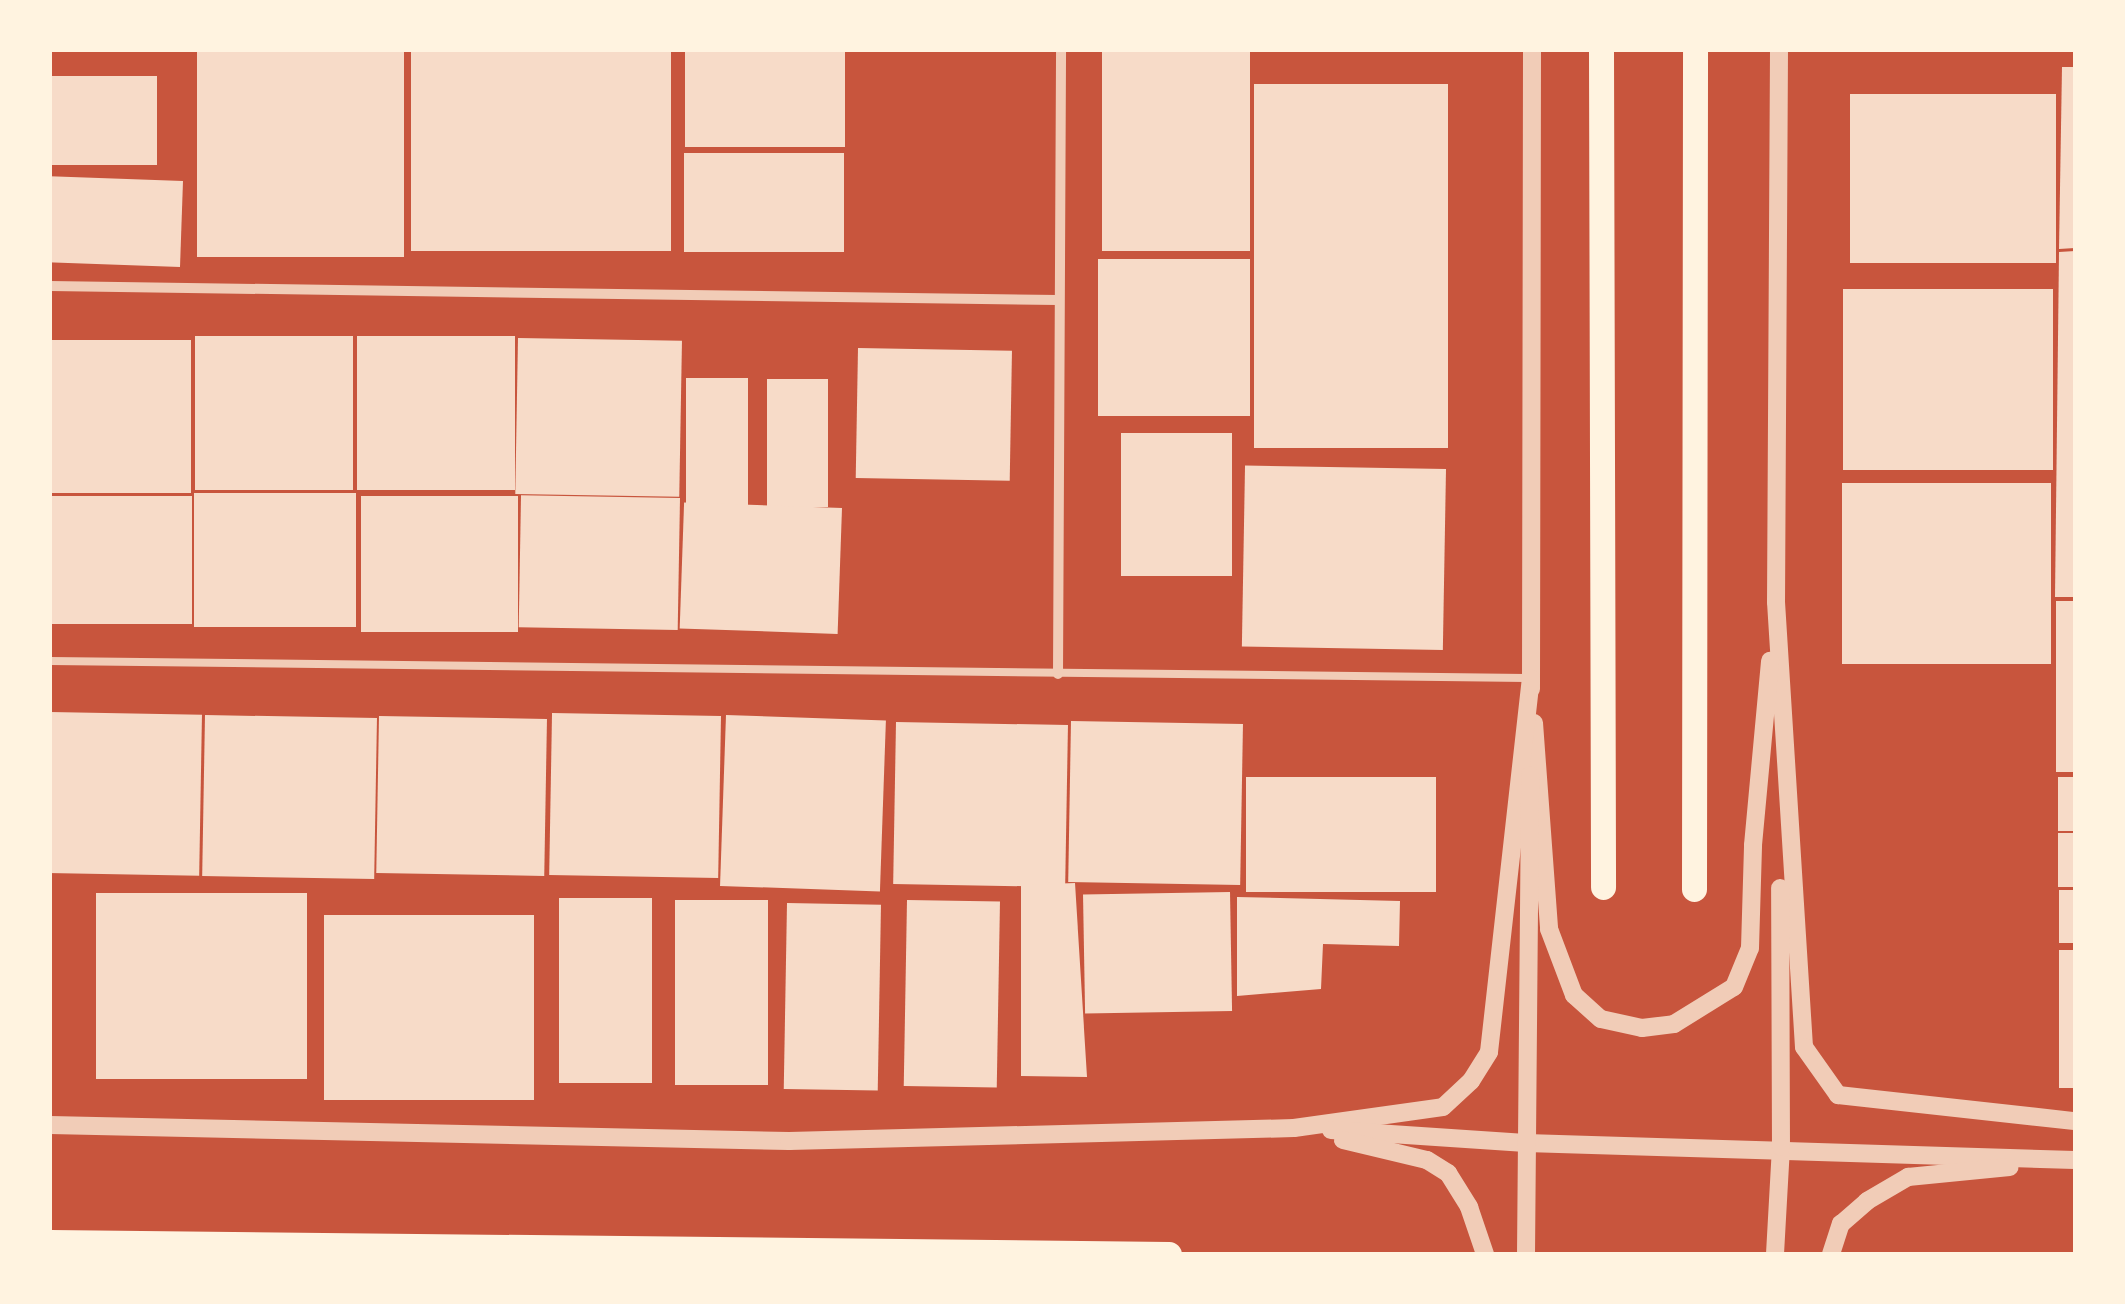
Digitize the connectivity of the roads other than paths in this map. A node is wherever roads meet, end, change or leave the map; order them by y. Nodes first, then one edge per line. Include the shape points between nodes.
1 (1061, 50) edge
2 (1532, 50) edge
3 (1601, 50) edge
4 (1695, 50) edge
5 (1779, 50) edge
6 (50, 286) edge
7 (1058, 300) junction
8 (1776, 602) junction
9 (50, 661) edge
10 (1058, 674) junction
11 (1531, 678) junction
12 (1604, 887) dead end
13 (1694, 889) dead end
14 (2075, 1121) edge
15 (50, 1125) edge
16 (1294, 1128) junction
17 (1526, 1143) junction
18 (1781, 1147) junction
19 (2075, 1162) edge
20 (50, 1242) edge
21 (1169, 1254) edge
22 (1484, 1254) edge
23 (1526, 1254) edge
24 (1775, 1254) edge
25 (1832, 1254) edge

1 - 7 street
2 - 11 street
3 - 12 main road
4 - 13 main road
5 - 8 street
6 - 7 street
7 - 10 street
8 - 11 street via 1750,948 1734,987 1674,1024 1642,1028 1601,1019 1574,995 1549,929
8 - 14 street via 1804,1047 1838,1096
8 - 18 street
9 - 10 lane
10 - 11 lane
11 - 16 street via 1488,1052 1471,1081 1443,1106
11 - 17 street
15 - 16 street via 789,1141
16 - 17 street
16 - 22 street via 1427,1160 1448,1173 1469,1207
17 - 18 street
17 - 23 street
18 - 19 street
18 - 24 street
19 - 25 street via 1908,1177 1841,1224
20 - 21 main road

